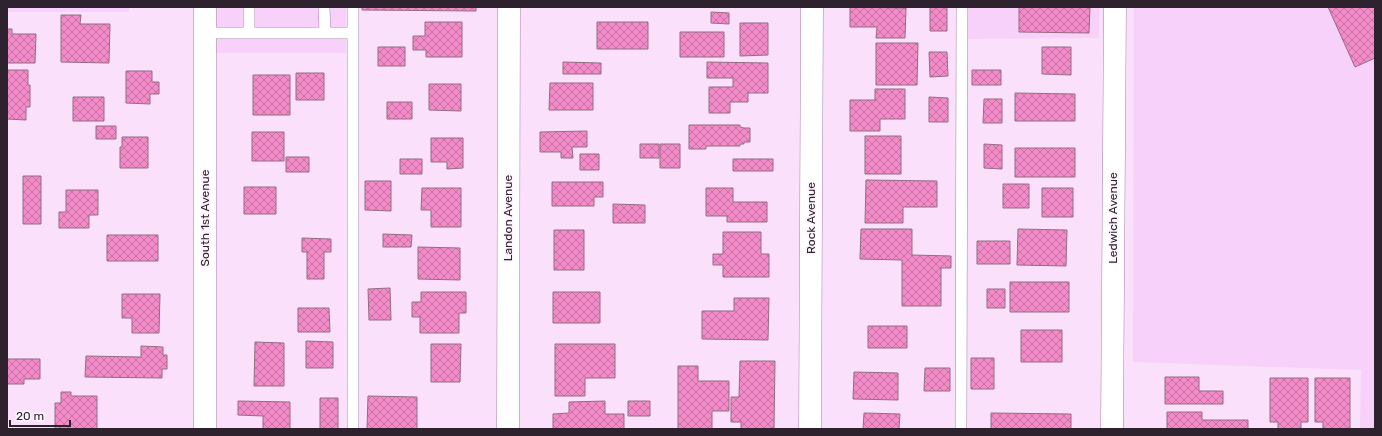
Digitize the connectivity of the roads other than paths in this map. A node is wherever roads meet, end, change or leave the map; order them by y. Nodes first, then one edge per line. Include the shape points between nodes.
1 (205, 7) edge
2 (249, 7) edge
3 (324, 7) edge
4 (353, 7) edge
5 (509, 7) edge
6 (812, 7) edge
7 (962, 7) edge
8 (1115, 7) edge
9 (205, 33) junction
10 (249, 33) junction
11 (325, 33) junction
12 (353, 33) junction
13 (205, 429) edge
14 (353, 429) edge
15 (508, 429) edge
16 (810, 429) edge
17 (961, 429) edge
18 (1112, 429) edge

1 - 9 street, South 1st Avenue
2 - 10 lane
3 - 11 lane
4 - 12 lane
5 - 15 street, Landon Avenue
6 - 16 street, Rock Avenue
7 - 17 lane
8 - 18 street, Ledwich Avenue
9 - 10 lane
9 - 13 street, South 1st Avenue
10 - 11 lane
11 - 12 lane
12 - 14 lane

